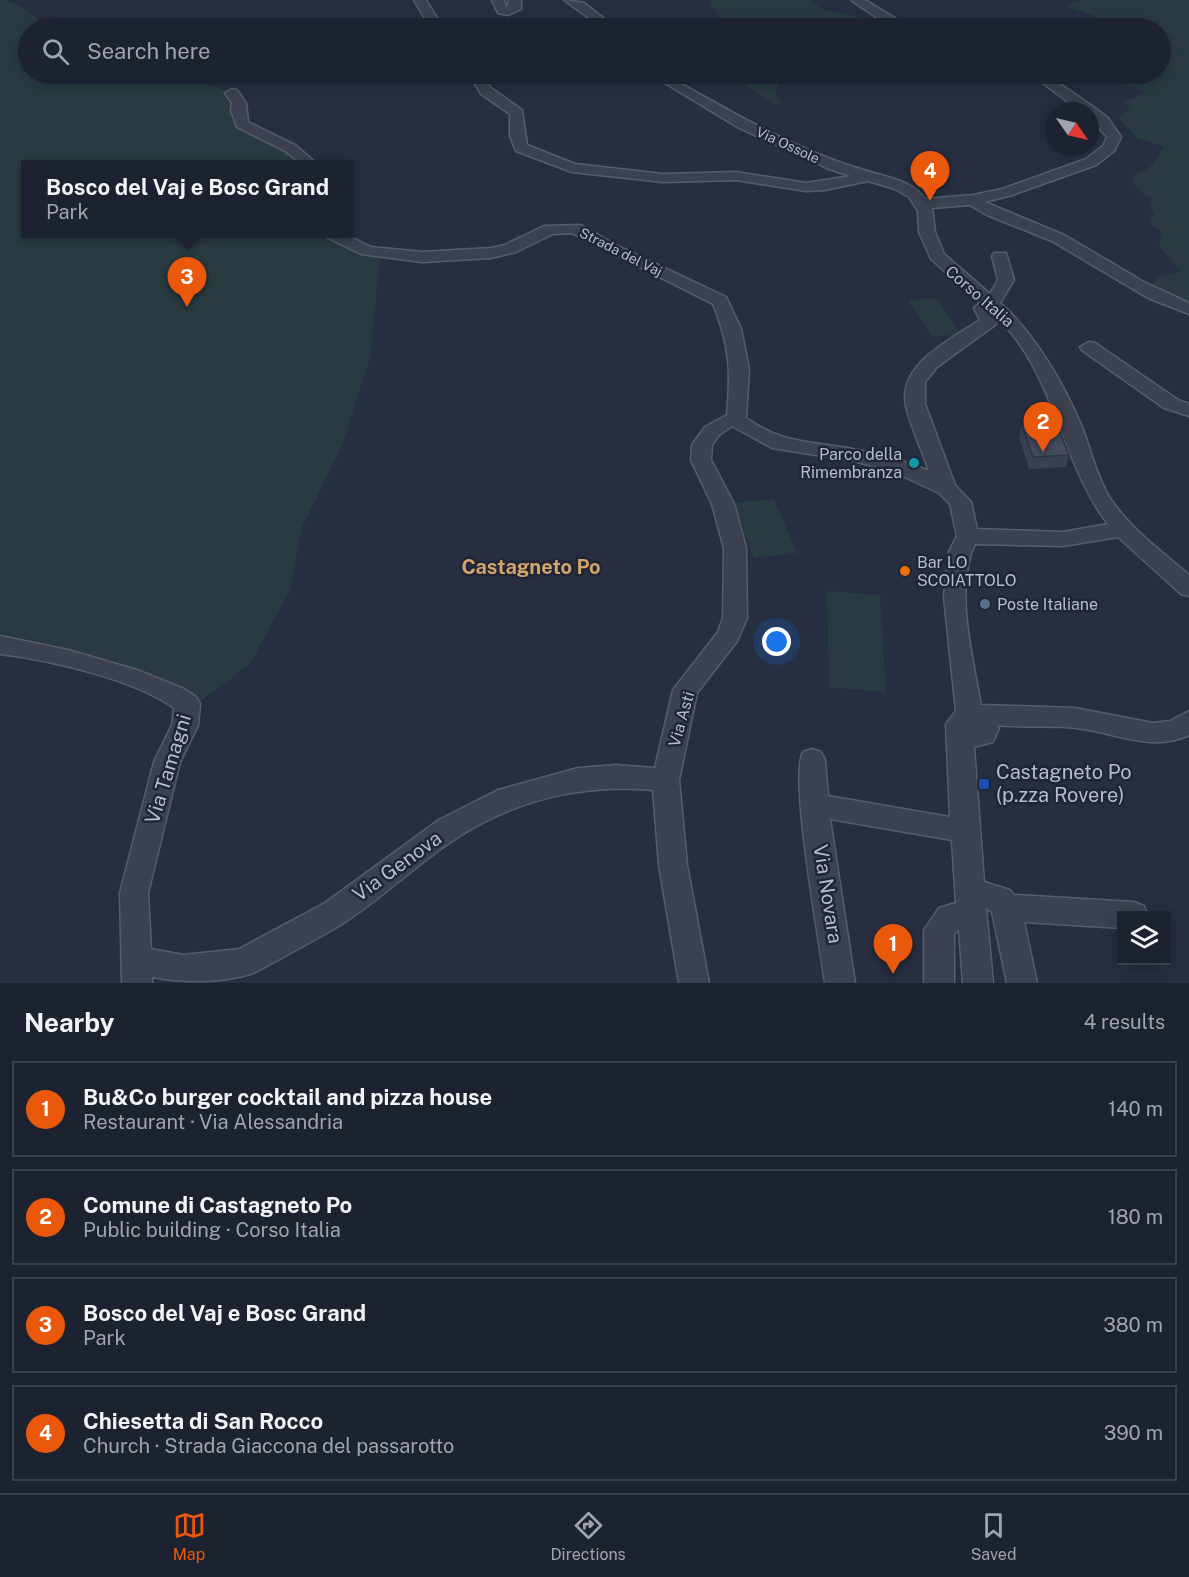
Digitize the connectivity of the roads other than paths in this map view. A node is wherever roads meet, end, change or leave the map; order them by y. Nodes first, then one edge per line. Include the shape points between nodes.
1 (420, 0) edge
2 (498, 0) edge
3 (515, 0) edge
4 (857, 0) edge
5 (576, 1) edge
6 (431, 18) edge
7 (597, 18) edge
8 (884, 18) edge
9 (481, 84) edge
10 (673, 84) edge
11 (1051, 84) edge
12 (232, 93) dead end
13 (1077, 102) edge
14 (1099, 118) edge
15 (304, 160) edge
16 (870, 177) junction
17 (974, 200) junction
18 (923, 204) junction
19 (341, 238) edge
20 (1000, 256) dead end
21 (991, 304) junction
22 (1189, 309) edge
23 (1089, 347) dead end
24 (1189, 410) edge
25 (736, 420) junction
26 (946, 488) junction
27 (1123, 529) junction
28 (968, 536) junction
29 (1189, 588) edge
30 (0, 645) edge
31 (1189, 721) edge
32 (974, 726) junction
33 (812, 760) dead end
34 (666, 780) junction
35 (814, 805) junction
36 (965, 831) junction
37 (972, 902) junction
38 (1006, 908) junction
39 (1117, 914) edge
40 (136, 971) edge
41 (694, 983) edge
42 (840, 983) edge
43 (939, 983) edge
44 (978, 983) edge
45 (1022, 983) edge

1 - 6 street
2 - 3 street via 502,11 508,12 515,9
4 - 8 street
5 - 7 street
9 - 16 street via 517,113 521,148 572,168 663,178 736,176 806,187
10 - 16 street, Via Ossole via 744,125 834,166
11 - 13 street
12 - 15 street via 239,103 242,124 290,148
14 - 17 street via 1114,137 1101,156 1007,192
16 - 18 street, Via Ossole via 900,186
17 - 18 street
17 - 22 street via 984,208 1059,239 1126,281
18 - 21 street, Corso Italia via 927,232 938,256
19 - 25 street, Strada del Vaj via 367,250 422,257 501,251 559,227 584,231 608,247 720,301 732,329 740,369
20 - 21 street via 1006,280
21 - 26 street via 983,308 989,321 930,363 916,382 915,404
21 - 27 street, Corso Italia via 1027,341 1071,425 1090,483
23 - 24 street via 1172,404
25 - 26 street via 756,436 773,443 889,463 922,474
25 - 34 street, Via Asti via 726,421 712,431 702,445 701,460 723,504 735,548 735,618 729,635 685,690
26 - 28 street via 960,502
27 - 28 street via 1063,539
27 - 29 street, Corso Italia
28 - 32 street via 961,546 953,585
30 - 40 street, Via Tamagni via 44,651 146,682 179,695 187,704 185,725 166,762 134,893
31 - 32 street via 1182,729 1162,734 1083,718 1013,717
32 - 36 street via 964,768
33 - 35 street, Via Novara
34 - 40 street, Via Genova via 616,776 578,779 508,798 449,828 335,912 243,963
34 - 41 street, Via Asti via 673,865
35 - 36 street
35 - 42 street, Via Novara
36 - 37 street
37 - 38 street via 1000,899
37 - 43 street via 949,917 939,930
37 - 44 street
38 - 39 street
38 - 45 street

